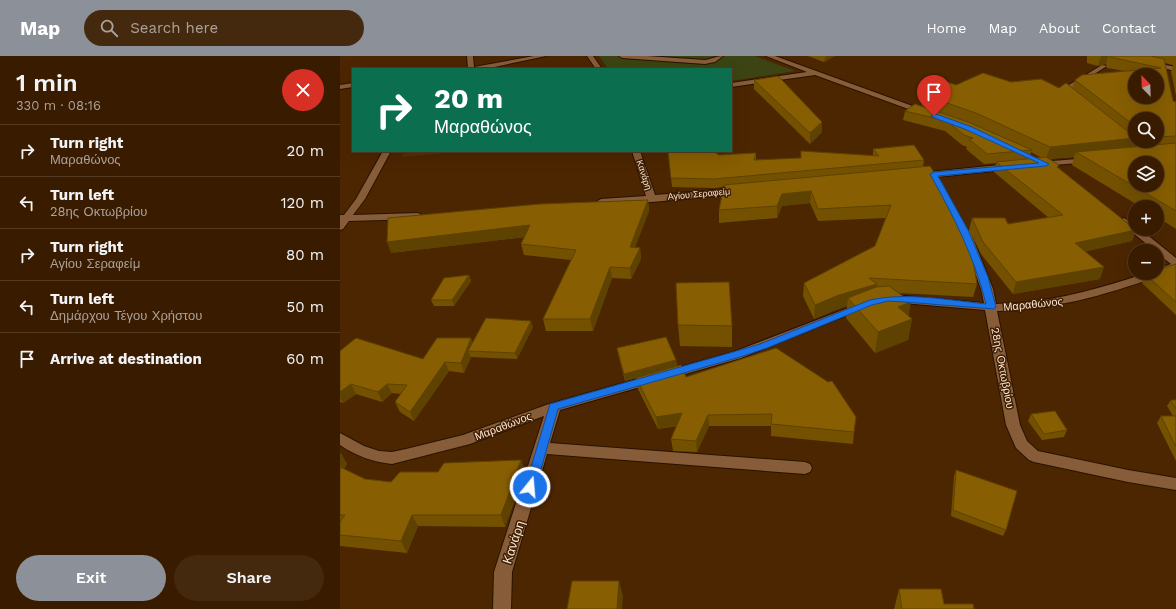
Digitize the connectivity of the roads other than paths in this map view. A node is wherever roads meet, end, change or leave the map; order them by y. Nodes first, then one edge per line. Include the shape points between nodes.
1 (470, 56) edge
2 (543, 56) edge
3 (590, 56) edge
4 (622, 56) edge
5 (720, 56) edge
6 (769, 56) edge
7 (1144, 62) edge
8 (1104, 66) dead end
9 (1165, 67) junction
10 (471, 68) edge
11 (480, 68) edge
12 (598, 68) edge
13 (1176, 70) edge
14 (814, 72) junction
15 (1166, 74) edge
16 (352, 85) edge
17 (732, 85) edge
18 (340, 87) edge
19 (1078, 103) edge
20 (936, 116) edge
21 (386, 152) edge
22 (636, 152) edge
23 (1098, 159) edge
24 (1034, 162) edge
25 (1046, 164) junction
26 (1016, 166) edge
27 (1059, 171) edge
28 (934, 174) junction
29 (910, 176) edge
30 (940, 185) edge
31 (746, 190) edge
32 (652, 198) junction
33 (589, 204) edge
34 (430, 215) edge
35 (1119, 216) edge
36 (344, 218) edge
37 (958, 218) edge
38 (340, 228) edge
39 (1176, 263) edge
40 (1176, 266) edge
41 (991, 307) junction
42 (554, 407) junction
43 (340, 438) edge
44 (542, 448) junction
45 (805, 468) dead end
46 (1176, 484) edge
47 (502, 609) edge

1 - 10 street
2 - 11 street
3 - 12 street
4 - 5 street via 705,62 713,61
6 - 14 street
7 - 9 street
8 - 19 street via 1065,90
9 - 13 street
9 - 15 street
14 - 17 street
14 - 20 street
16 - 18 street
21 - 36 street
22 - 32 street, Κανάρη
23 - 25 street
24 - 25 street
25 - 27 street
26 - 28 street
28 - 29 street
28 - 30 street
31 - 32 street, Αγίου Σεραφείμ
32 - 33 street, Αγίου Σεραφείμ
34 - 36 street
35 - 39 street
36 - 38 street
37 - 41 street, 28ης Οκτωβρίου via 984,277
40 - 41 street, Μαραθώνος via 1076,299 1029,306
41 - 42 street, Μαραθώνος via 904,299 876,302 744,352
41 - 46 street, 28ης Οκτωβρίου via 1013,425 1021,444 1028,452 1034,456
42 - 43 street, Μαραθώνος via 465,440 392,458 368,454
42 - 44 street, Κανάρη
44 - 45 street
44 - 47 street, Κανάρη via 503,572

